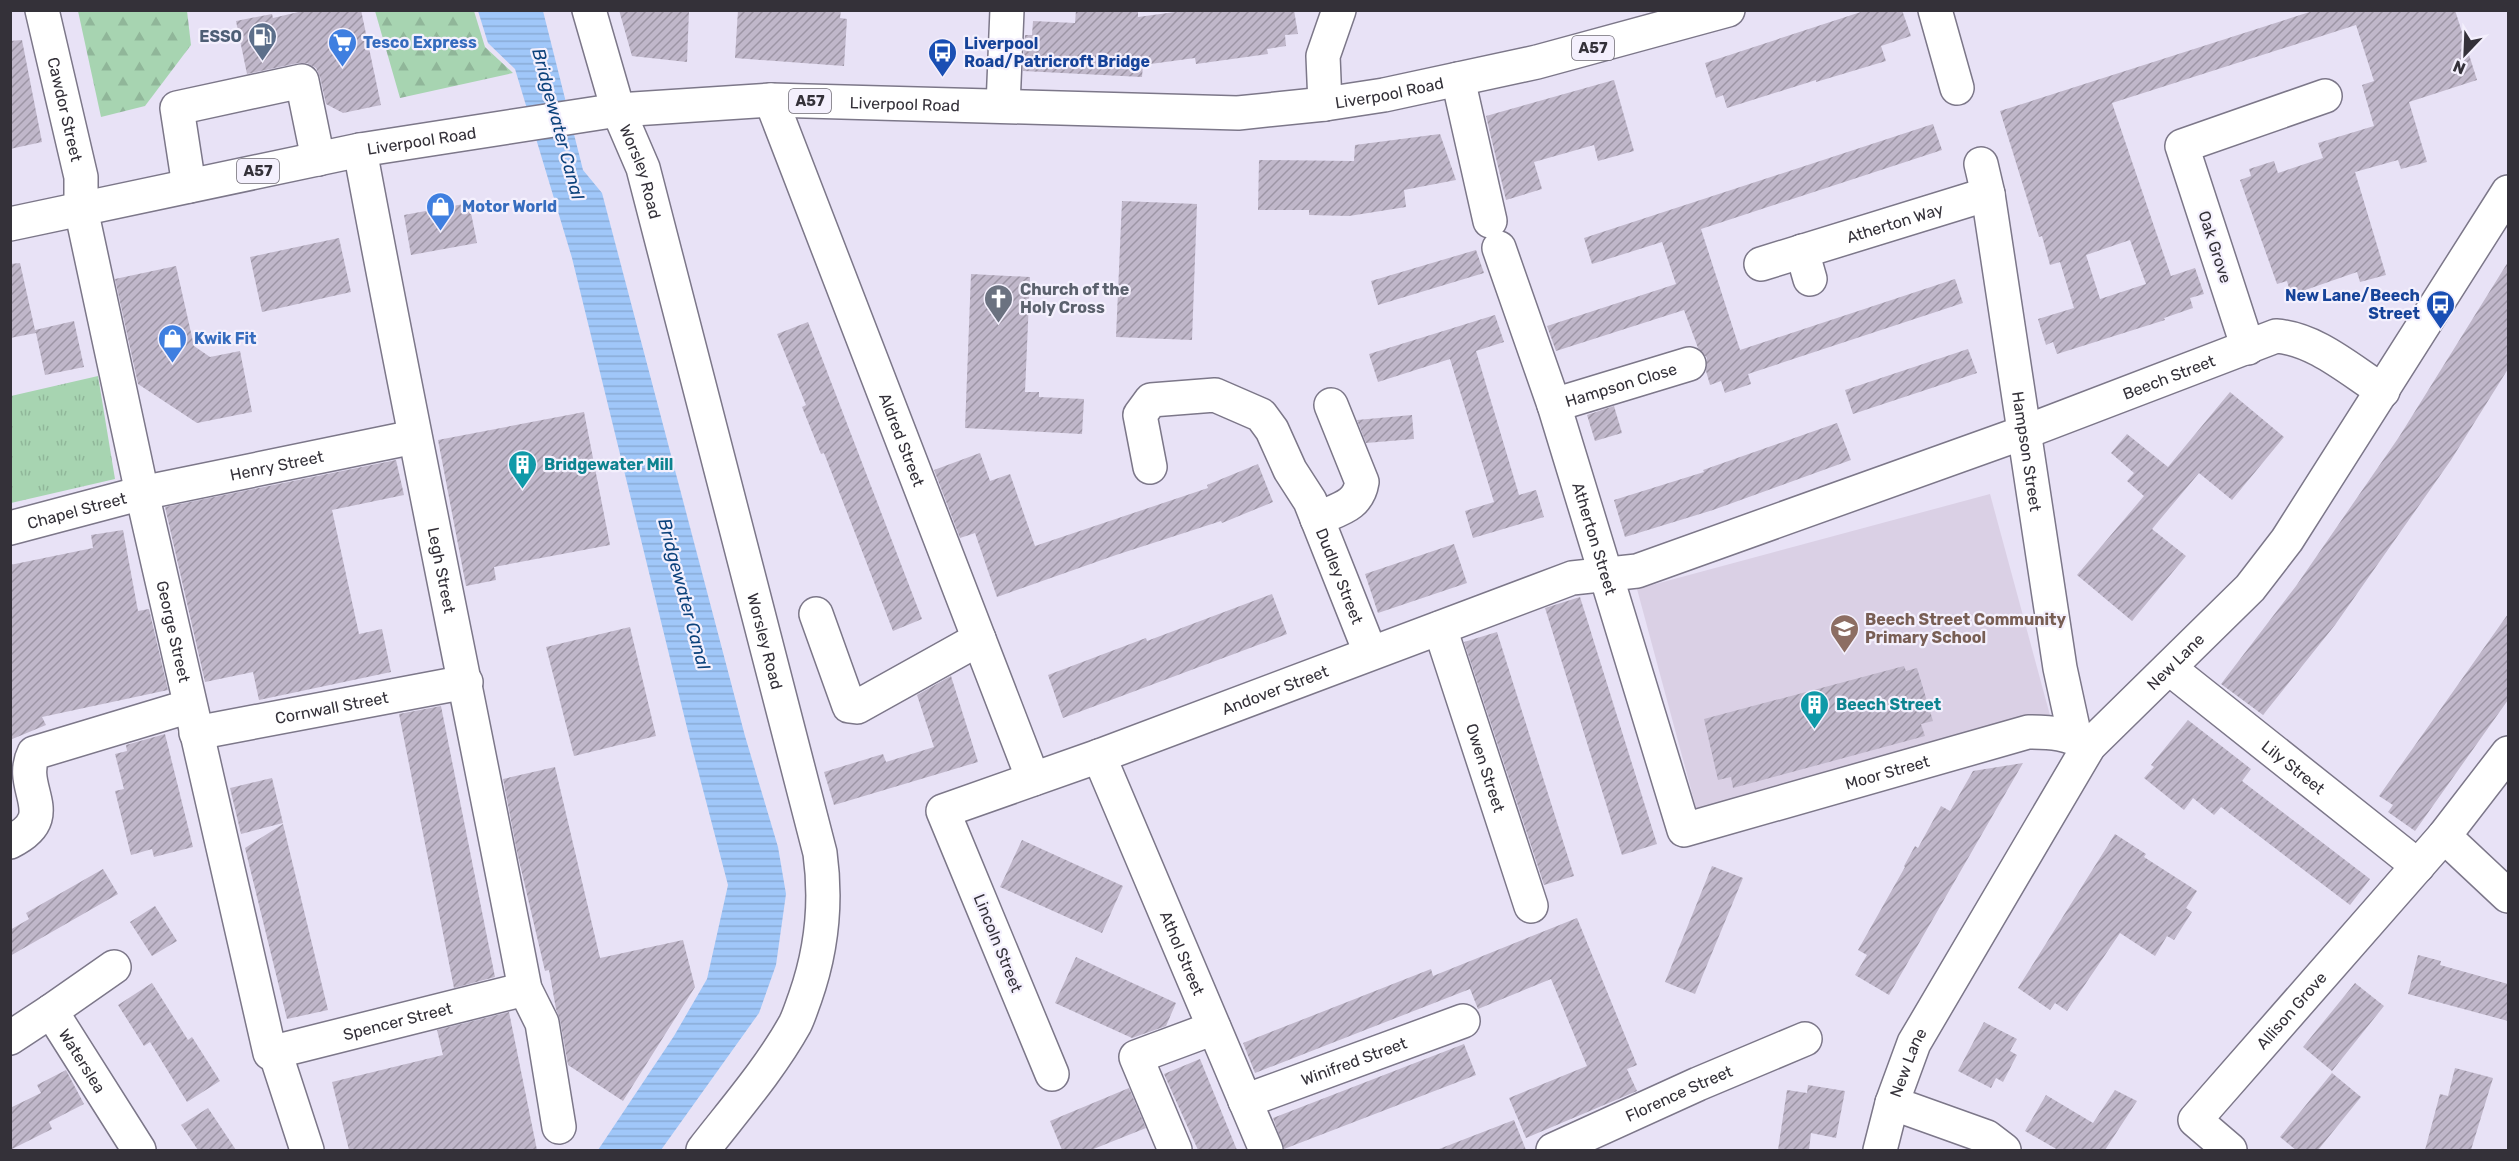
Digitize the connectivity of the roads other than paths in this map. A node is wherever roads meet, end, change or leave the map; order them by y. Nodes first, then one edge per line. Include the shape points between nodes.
1 (42, 10) edge
2 (590, 10) edge
3 (1007, 10) edge
4 (1339, 10) edge
5 (1728, 10) edge
6 (1935, 10) edge
7 (1656, 21) edge
8 (1458, 80) junction
9 (1957, 88) dead end
10 (2325, 96) dead end
11 (771, 100) junction
12 (1325, 104) junction
13 (1003, 106) junction
14 (604, 112) junction
15 (360, 150) junction
16 (318, 159) junction
17 (1985, 179) joint
18 (189, 186) junction
19 (2508, 192) edge
20 (81, 209) junction
21 (10, 224) edge
22 (1761, 264) dead end
23 (2248, 348) junction
24 (1689, 364) dead end
25 (2383, 391) junction
26 (1331, 405) dead end
27 (1554, 405) junction
28 (2025, 432) junction
29 (414, 437) junction
30 (1150, 467) dead end
31 (142, 493) junction
32 (1313, 510) junction
33 (10, 528) edge
34 (1605, 574) junction
35 (816, 614) dead end
36 (1440, 628) junction
37 (979, 639) junction
38 (1370, 652) junction
39 (2169, 668) junction
40 (466, 682) junction
41 (193, 720) junction
42 (2082, 741) junction
43 (2508, 753) edge
44 (1099, 756) junction
45 (1033, 779) junction
46 (943, 811) joint
47 (1684, 830) joint
48 (2444, 836) junction
49 (10, 842) edge
50 (2418, 866) junction
51 (2508, 896) edge
52 (1532, 906) dead end
53 (114, 968) dead end
54 (525, 989) junction
55 (51, 1011) junction
56 (1463, 1021) dead end
57 (1214, 1028) junction
58 (10, 1038) edge
59 (1805, 1039) dead end
60 (272, 1052) junction
61 (1052, 1074) dead end
62 (1245, 1101) junction
63 (1892, 1103) junction
64 (559, 1127) dead end
65 (139, 1150) edge
66 (307, 1150) edge
67 (703, 1150) edge
68 (1175, 1150) edge
69 (1266, 1150) edge
70 (1553, 1150) edge
71 (1880, 1150) edge
72 (2004, 1150) edge
73 (2230, 1150) edge

1 - 20 street, Cawdor Street via 81,177
2 - 14 street, Worsley Road
3 - 13 street
4 - 12 street via 1323,56
5 - 7 street, Liverpool Road / A57
6 - 9 street
7 - 8 street, Liverpool Road / A57 via 1537,62
8 - 12 street, Liverpool Road / A57
8 - 27 street, Atherton Street via 1495,235
10 - 23 street, Oak Grove via 2182,146
11 - 13 street, Liverpool Road / A57
11 - 14 street, Liverpool Road / A57
11 - 37 street, Aldred Street
12 - 13 street, Liverpool Road / A57 via 1238,113
14 - 15 street, Liverpool Road / A57
14 - 67 street, Worsley Road via 643,168 820,853 823,880 821,939 796,1023
15 - 16 street, Liverpool Road / A57
15 - 29 street, Legh Street
16 - 18 street, Liverpool Road / A57
16 - 18 street via 302,81 177,108
17 - 22 street, Atherton Way via 1806,265
17 - 28 street, Hampson Street
18 - 20 street, Liverpool Road / A57
19 - 25 street, New Lane
20 - 21 street, Liverpool Road / A57
20 - 31 street, George Street
23 - 25 street, Beech Street via 2276,336 2292,337
23 - 28 street, Beech Street
24 - 27 street, Hampson Close
25 - 39 street, New Lane via 2287,540 2250,588
26 - 32 street via 1362,482 1360,494 1354,502
27 - 34 street, Atherton Street
28 - 34 street, Beech Street via 1637,571
28 - 42 street, Hampson Street via 2060,668
29 - 31 street, Henry Street
29 - 40 street, Legh Street
30 - 32 street, Dudley Street via 1140,415 1151,400 1215,395 1261,415
31 - 33 street, Chapel Street
31 - 41 street, George Street
32 - 38 street, Dudley Street
34 - 36 street, Andover Street via 1572,578
34 - 47 street, Atherton Street
35 - 37 street via 849,706 857,707
36 - 38 street, Andover Street
36 - 52 street, Owen Street
37 - 45 street, Aldred Street
38 - 44 street, Andover Street
39 - 42 street, New Lane
39 - 50 street, Lily Street
40 - 41 street, Cornwall Street
40 - 54 street, Legh Street
41 - 49 street, Cornwall Street via 34,753 28,764 38,807 36,818 31,828
41 - 60 street, George Street
42 - 47 street, Moor Street via 2054,732 2028,732
42 - 63 street, New Lane via 1914,1043
43 - 48 street
44 - 45 street, Andover Street
44 - 57 street, Athol Street
45 - 46 street, Andover Street
46 - 61 street, Lincoln Street
48 - 50 street
48 - 51 street
50 - 73 street, Allison Grove via 2195,1120
53 - 55 street
54 - 60 street, Spencer Street
54 - 64 street, Legh Street via 542,1023
55 - 58 street, Waterslea
55 - 65 street, Waterslea
56 - 62 street, Winifred Street
57 - 62 street, Athol Street
57 - 68 street via 1136,1057
59 - 70 street, Florence Street
60 - 66 street, George Street
62 - 69 street, Athol Street
63 - 71 street, New Lane
63 - 72 street via 1987,1137

